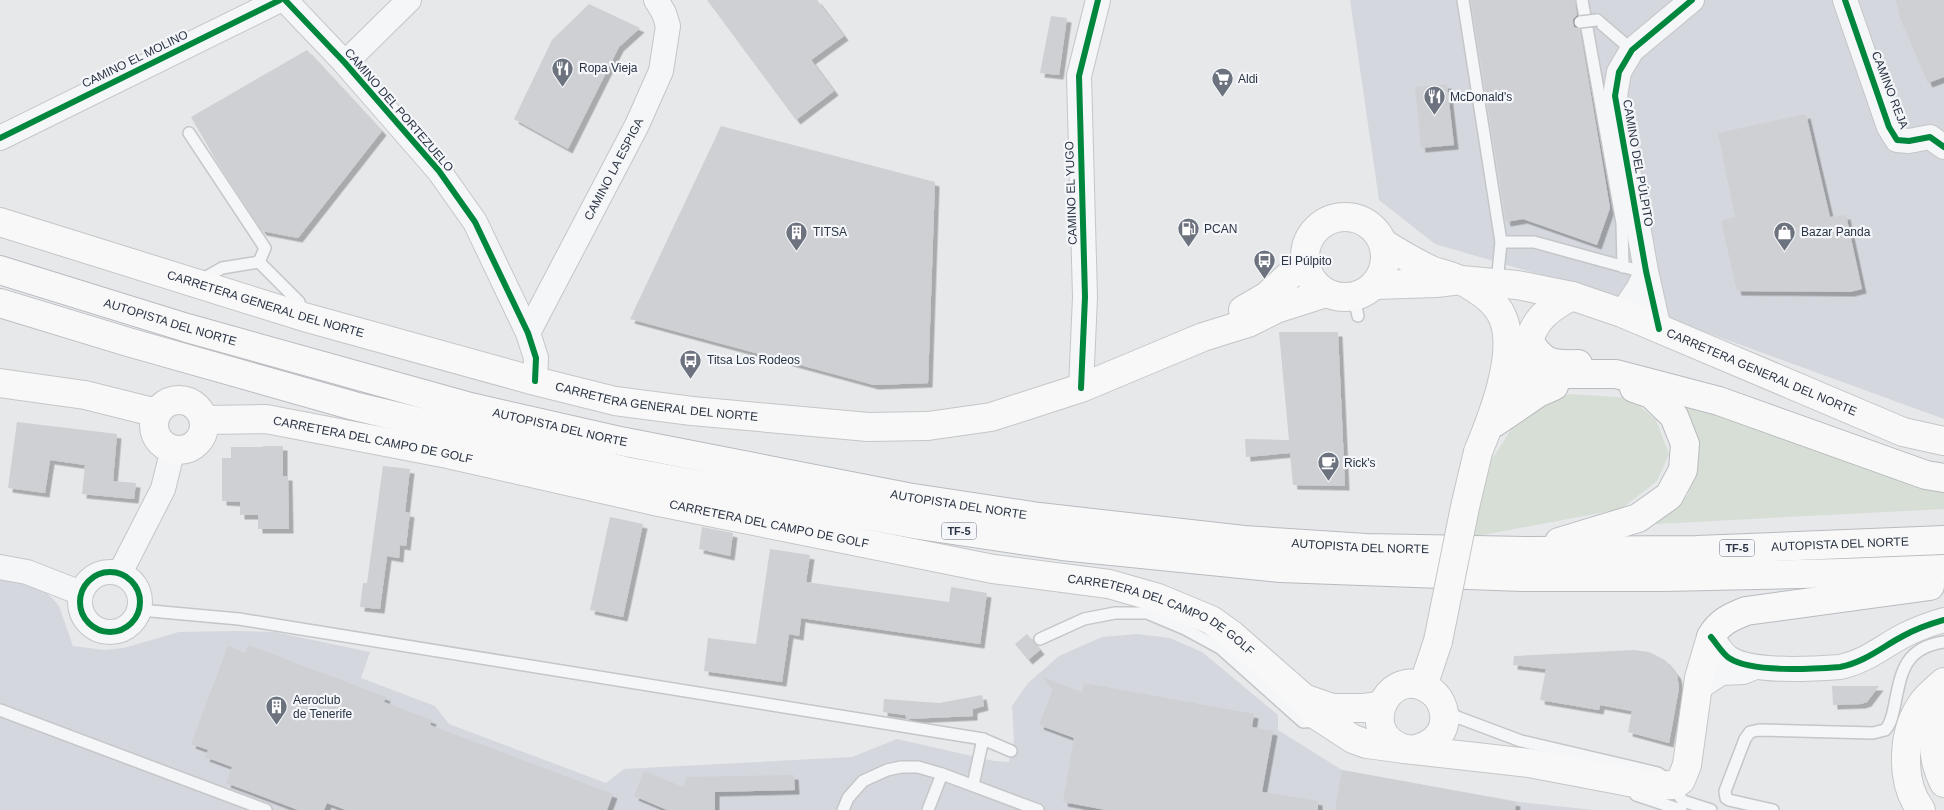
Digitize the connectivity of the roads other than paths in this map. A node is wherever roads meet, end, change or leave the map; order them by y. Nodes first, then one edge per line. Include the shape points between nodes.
1 (280, 0) edge
2 (285, 0) edge
3 (409, 0) edge
4 (656, 0) edge
5 (1098, 0) edge
6 (1464, 0) edge
7 (1582, 0) edge
8 (1692, 0) edge
9 (1845, 0) edge
10 (1580, 22) dead end
11 (1632, 50) junction
12 (345, 63) junction
13 (189, 133) dead end
14 (0, 138) edge
15 (1944, 147) edge
16 (0, 222) edge
17 (1501, 242) junction
18 (1383, 243) junction
19 (259, 262) junction
20 (1304, 262) junction
21 (0, 270) edge
22 (1639, 270) junction
23 (1461, 280) junction
24 (196, 283) junction
25 (1507, 284) junction
26 (1326, 293) junction
27 (1572, 296) junction
28 (1362, 299) junction
29 (0, 303) edge
30 (1622, 313) junction
31 (304, 316) junction
32 (1659, 329) junction
33 (528, 333) junction
34 (1204, 337) junction
35 (1528, 339) junction
36 (535, 381) junction
37 (0, 383) edge
38 (1081, 388) junction
39 (1719, 401) junction
40 (157, 414) junction
41 (204, 420) junction
42 (1494, 420) junction
43 (1944, 442) edge
44 (173, 449) junction
45 (1944, 478) edge
46 (1944, 540) edge
47 (1530, 551) junction
48 (0, 567) edge
49 (1944, 569) edge
50 (120, 573) junction
51 (1944, 585) edge
52 (81, 593) junction
53 (140, 610) junction
54 (1944, 620) edge
55 (1711, 637) junction
56 (1040, 639) dead end
57 (1944, 642) edge
58 (1754, 668) junction
59 (1944, 682) edge
60 (1944, 686) edge
61 (1697, 688) junction
62 (1431, 693) junction
63 (1305, 699) junction
64 (1944, 699) edge
65 (1382, 705) junction
66 (0, 710) edge
67 (1326, 721) junction
68 (983, 739) junction
69 (1408, 749) junction
70 (1011, 751) dead end
71 (942, 774) junction
72 (1944, 784) edge
73 (973, 785) junction
74 (1677, 797) edge
75 (266, 810) edge
76 (843, 810) edge
77 (928, 810) edge
78 (1038, 810) edge
79 (1711, 810) edge
80 (1773, 810) edge
81 (1921, 810) edge
82 (1942, 810) edge

1 - 14 street, CAMINO EL MOLINO
2 - 12 street, CAMINO DEL PORTEZUELO
3 - 12 street
4 - 33 street, CAMINO LA ESPIGA via 668,26 661,71 637,125
5 - 38 street, CAMINO EL YUGO via 1079,76 1085,297
6 - 17 lane
7 - 22 lane via 1622,223
8 - 11 street, CAMINO DEL PÚLPITO
9 - 15 street, CAMINO REJA via 1889,127 1898,140 1930,137
10 - 11 lane, bridge via 1597,20
11 - 22 street, CAMINO DEL PÚLPITO via 1619,72 1615,96
12 - 33 street, CAMINO DEL PORTEZUELO via 439,171 475,222
13 - 19 lane via 265,248
16 - 24 main road, CARRETERA GENERAL DEL NORTE
17 - 22 lane via 1534,242
17 - 25 lane
18 - 20 main road via 1366,223 1355,218 1332,219 1311,235 1305,248
18 - 23 main road, CARRETERA GENERAL DEL NORTE via 1433,271
18 - 28 main road via 1385,265 1381,276
19 - 24 lane via 222,268
19 - 31 lane via 299,302
20 - 26 main road via 1308,274
20 - 34 main road, CARRETERA GENERAL DEL NORTE via 1267,296 1230,317
21 - 47 main road, AUTOPISTA DEL NORTE / TF-5 via 187,328 470,407 615,440 907,497 1039,517 1244,540 1366,548
22 - 30 street
22 - 32 street, CAMINO DEL PÚLPITO
23 - 25 main road, CARRETERA GENERAL DEL NORTE
23 - 28 main road, CARRETERA GENERAL DEL NORTE
23 - 42 main road via 1490,300 1502,316 1508,345
24 - 31 main road, CARRETERA GENERAL DEL NORTE
25 - 27 main road, CARRETERA GENERAL DEL NORTE
25 - 35 main road
26 - 28 main road
26 - 34 main road, CARRETERA GENERAL DEL NORTE
27 - 30 main road, CARRETERA GENERAL DEL NORTE
27 - 35 main road via 1541,316
29 - 49 main road, AUTOPISTA DEL NORTE / TF-5 via 354,406 630,472 919,525 1062,546 1281,568 1522,577
30 - 32 main road, CARRETERA GENERAL DEL NORTE
31 - 36 main road, CARRETERA GENERAL DEL NORTE
32 - 43 main road, CARRETERA GENERAL DEL NORTE via 1903,432
33 - 36 street, CAMINO DEL PORTEZUELO via 536,358
34 - 38 main road, CARRETERA GENERAL DEL NORTE
35 - 39 main road via 1544,361 1650,371 1700,387
35 - 42 main road
36 - 38 main road, CARRETERA GENERAL DEL NORTE via 615,401 868,427 928,426 991,417
37 - 40 main road via 84,395
39 - 42 main road via 1616,374 1564,374
39 - 45 main road
40 - 41 main road via 164,405 180,400 195,406
40 - 44 main road via 154,426 158,438
41 - 44 main road via 203,432 197,443 186,449
41 - 63 main road, CARRETERA DEL CAMPO DE GOLF via 266,419 993,569 1109,584 1158,598 1211,620 1232,634
42 - 47 main road via 1554,386 1591,382 1624,385 1651,394 1674,416 1685,444 1683,470 1669,496 1638,518
42 - 62 main road, bridge via 1464,507
44 - 50 street via 163,489
46 - 47 main road, AUTOPISTA DEL NORTE / TF-5 via 1697,550
48 - 52 street via 27,572
50 - 52 street via 100,573 85,584
50 - 53 street via 135,584
51 - 55 main road via 1746,611 1722,622
52 - 53 street via 79,602 85,621 101,632 121,631 136,619
53 - 68 lane via 239,619
54 - 58 street via 1903,636 1853,665
55 - 58 street via 1727,657
55 - 61 main road
56 - 67 lane via 1084,619 1115,613 1148,613 1220,648 1303,722
57 - 80 lane via 1926,647 1908,659 1900,675 1892,719 1885,730 1873,733 1750,732 1744,739 1725,794 1729,800
58 - 61 street via 1721,673
59 - 81 main road via 1924,701 1910,731 1906,763 1910,790
60 - 82 main road via 1930,707 1920,736 1924,782
61 - 74 main road via 1687,765
62 - 65 main road via 1416,684 1401,686 1387,696
62 - 69 main road via 1445,718 1439,735 1430,744
62 - 74 lane via 1457,717 1521,741 1649,770 1666,777
63 - 65 main road, CARRETERA DEL CAMPO DE GOLF via 1332,708
63 - 67 main road, CARRETERA DEL CAMPO DE GOLF via 1316,715
64 - 72 main road via 1934,727 1933,742 1938,771
65 - 69 main road via 1379,721 1384,735 1394,744
66 - 75 lane
67 - 69 main road, CARRETERA DEL CAMPO DE GOLF via 1367,744
68 - 70 lane
68 - 73 lane
69 - 74 main road, CARRETERA DEL CAMPO DE GOLF via 1529,763 1650,786
71 - 73 lane
71 - 76 lane via 918,767 887,770 863,781 848,798
71 - 77 lane
73 - 78 lane
74 - 79 lane

